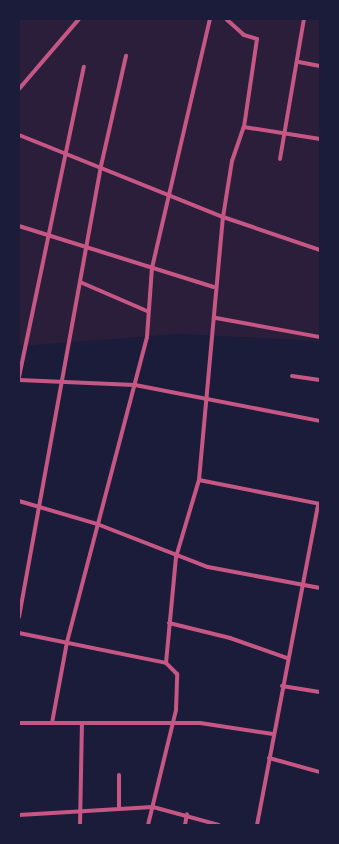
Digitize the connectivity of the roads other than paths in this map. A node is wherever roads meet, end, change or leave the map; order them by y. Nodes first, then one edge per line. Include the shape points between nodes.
1 (79, 19) edge
2 (210, 19) edge
3 (226, 19) edge
4 (304, 21) edge
5 (126, 56) dead end
6 (299, 62) junction
7 (320, 66) edge
8 (84, 68) dead end
9 (19, 89) edge
10 (244, 127) junction
11 (286, 131) junction
12 (19, 135) edge
13 (320, 139) edge
14 (64, 152) junction
15 (280, 159) dead end
16 (101, 166) junction
17 (167, 194) junction
18 (223, 217) junction
19 (19, 226) edge
20 (46, 234) junction
21 (86, 247) junction
22 (320, 250) edge
23 (152, 268) junction
24 (80, 282) junction
25 (214, 287) junction
26 (147, 311) junction
27 (216, 318) junction
28 (320, 337) edge
29 (292, 376) dead end
30 (19, 379) edge
31 (320, 380) edge
32 (63, 382) junction
33 (135, 385) junction
34 (208, 402) junction
35 (320, 421) edge
36 (199, 480) junction
37 (19, 501) edge
38 (319, 504) edge
39 (41, 508) junction
40 (97, 524) junction
41 (176, 557) junction
42 (302, 584) junction
43 (320, 588) edge
44 (19, 617) edge
45 (169, 623) junction
46 (19, 633) edge
47 (67, 642) junction
48 (287, 658) junction
49 (166, 663) junction
50 (282, 686) junction
51 (320, 692) edge
52 (19, 723) edge
53 (52, 723) junction
54 (82, 723) junction
55 (173, 723) junction
56 (274, 734) junction
57 (269, 758) junction
58 (320, 772) edge
59 (119, 775) dead end
60 (153, 806) junction
61 (119, 807) junction
62 (80, 809) junction
63 (187, 814) junction
64 (19, 815) edge
65 (80, 825) edge
66 (148, 825) edge
67 (185, 825) edge
68 (219, 825) edge
69 (257, 825) edge

1 - 9 street
2 - 17 street
3 - 10 street via 244,35 257,39
4 - 6 street
5 - 16 street
6 - 7 street
6 - 11 street
8 - 14 street
10 - 11 street
10 - 18 street via 232,161
11 - 13 street
11 - 15 street
12 - 14 street
14 - 16 street
14 - 20 street
16 - 17 street
16 - 21 street
17 - 18 street
17 - 23 street
18 - 22 street
18 - 25 street
19 - 20 street
20 - 21 street
20 - 30 street
21 - 23 street
21 - 24 street
23 - 25 street
23 - 26 street
24 - 26 street
24 - 32 street
25 - 27 street
26 - 33 street via 147,337
27 - 28 street
27 - 34 street
29 - 31 street
30 - 32 street
32 - 33 street
32 - 39 street
33 - 34 street
33 - 40 street
34 - 35 street
34 - 36 street
36 - 38 street
36 - 41 street
37 - 39 street
38 - 42 street
39 - 40 street
39 - 44 street
40 - 41 street
40 - 47 street
41 - 42 street via 230,572
41 - 45 street
42 - 43 street
42 - 48 street
45 - 48 street via 230,638
45 - 49 street
46 - 47 street
47 - 49 street
47 - 53 street
48 - 50 street
49 - 55 street via 177,674
50 - 51 street
50 - 56 street
52 - 53 street
53 - 54 street
54 - 55 street
54 - 62 street
55 - 56 street
55 - 60 street
56 - 57 street
57 - 58 street
57 - 69 street
59 - 61 street
60 - 61 street
60 - 63 street
60 - 66 street
61 - 62 street
62 - 64 street
62 - 65 street
63 - 67 street
63 - 68 street

